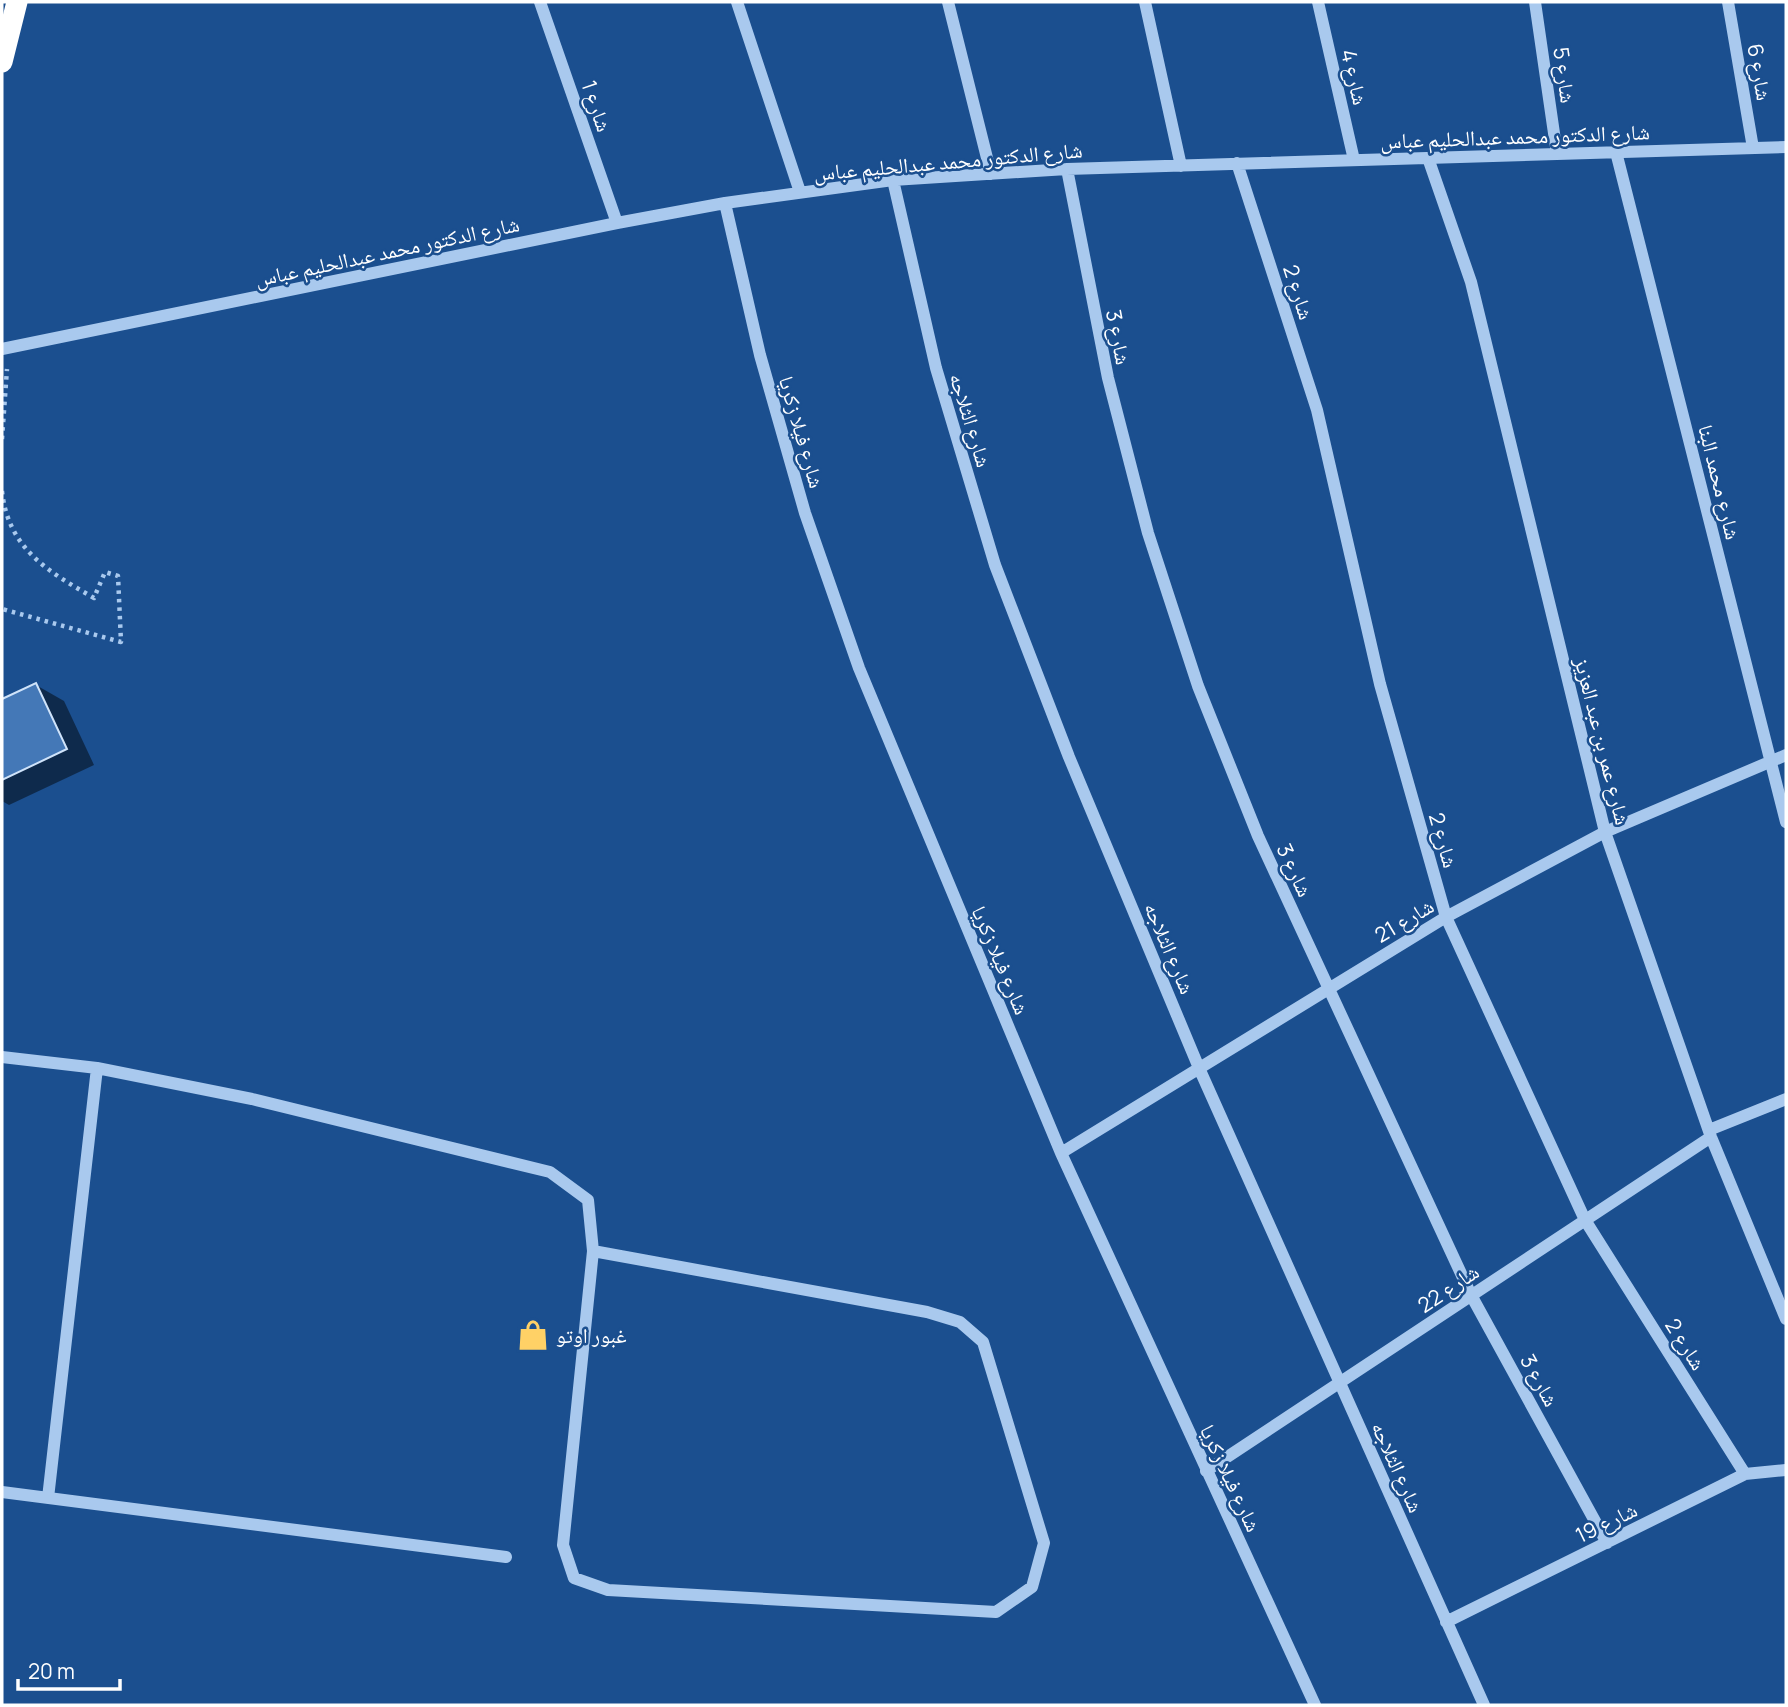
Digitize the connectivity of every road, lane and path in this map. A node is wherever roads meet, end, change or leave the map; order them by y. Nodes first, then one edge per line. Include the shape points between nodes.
1 (17, 2) edge
2 (540, 2) edge
3 (737, 2) edge
4 (948, 2) edge
5 (1145, 2) edge
6 (1318, 2) edge
7 (1535, 2) edge
8 (1728, 2) edge
9 (2, 62) edge
10 (1786, 147) edge
11 (1754, 148) junction
12 (1616, 152) junction
13 (1557, 154) junction
14 (1428, 158) junction
15 (1354, 160) junction
16 (1237, 163) junction
17 (1181, 166) junction
18 (1067, 169) junction
19 (991, 174) junction
20 (893, 180) junction
21 (800, 192) junction
22 (724, 203) junction
23 (617, 223) junction
24 (5, 348) edge
25 (2, 439) edge
26 (2, 491) edge
27 (2, 609) edge
28 (1786, 755) edge
29 (1772, 761) junction
30 (1786, 821) edge
31 (1605, 832) junction
32 (1446, 917) junction
33 (1330, 988) junction
34 (2, 1057) edge
35 (97, 1068) junction
36 (1199, 1068) junction
37 (1786, 1099) edge
38 (1710, 1134) junction
39 (1060, 1153) junction
40 (1585, 1220) junction
41 (593, 1251) junction
42 (1471, 1295) junction
43 (1786, 1318) edge
44 (1340, 1383) junction
45 (1786, 1470) edge
46 (1206, 1471) junction
47 (1745, 1474) junction
48 (2, 1492) edge
49 (48, 1498) junction
50 (1607, 1543) junction
51 (506, 1557) dead end
52 (1446, 1622) junction
53 (1315, 1705) edge
54 (1484, 1705) edge

1 - 9 highway
2 - 23 street, شارع 1
3 - 21 street
4 - 19 street
5 - 17 street
6 - 15 street, شارع 4
7 - 13 street, شارع 5
8 - 11 street, شارع 6
10 - 11 street, شارع الدكتور محمد عبدالحليم عباس
11 - 12 street, شارع الدكتور محمد عبدالحليم عباس
12 - 13 street, شارع الدكتور محمد عبدالحليم عباس
12 - 29 street, شارع محمد البنا
13 - 14 street, شارع الدكتور محمد عبدالحليم عباس
14 - 15 street, شارع الدكتور محمد عبدالحليم عباس
14 - 31 street, شارع عمر بن عبد العزيز via 1471,282
15 - 16 street, شارع الدكتور محمد عبدالحليم عباس
16 - 17 street, شارع الدكتور محمد عبدالحليم عباس
16 - 32 street, شارع 2 via 1317,410 1380,684
17 - 18 street, شارع الدكتور محمد عبدالحليم عباس
18 - 19 street, شارع الدكتور محمد عبدالحليم عباس
18 - 33 street, شارع 3 via 1108,378 1148,533 1198,686 1258,836
19 - 20 street, شارع الدكتور محمد عبدالحليم عباس
20 - 21 street, شارع الدكتور محمد عبدالحليم عباس
20 - 36 street, شارع الثلاجه via 936,368 995,565 1069,757
21 - 22 street, شارع الدكتور محمد عبدالحليم عباس
22 - 23 street, شارع الدكتور محمد عبدالحليم عباس
22 - 39 street, شارع فيلا زكريا via 767,381 805,513 850,642
23 - 24 street, شارع الدكتور محمد عبدالحليم عباس
24 - 25 path
26 - 27 path via 4,508 21,543 48,571 94,598 106,572 118,576 121,642
28 - 29 street, شارع 21
29 - 30 street, شارع محمد البنا
29 - 31 street, شارع 21
31 - 32 street, شارع 21
31 - 38 street, شارع عمر بن عبد العزيز
32 - 33 street, شارع 21
32 - 40 street, شارع 2
33 - 36 street, شارع 21
33 - 42 street, شارع 3
34 - 35 street
35 - 41 street via 252,1099 550,1172 588,1200
35 - 49 street
36 - 39 street, شارع 21
36 - 44 street, شارع الثلاجه
37 - 38 street, شارع 22
38 - 40 street, شارع 22
38 - 43 street, شارع عمر بن عبد العزيز
39 - 46 street, شارع فيلا زكريا
40 - 42 street, شارع 22
40 - 47 street, شارع 2
41 - 41 street via 563,1545 574,1578 608,1590 996,1612 1032,1587 1044,1543 983,1342 960,1322 927,1312
42 - 44 street, شارع 22
42 - 50 street, شارع 3
44 - 46 street, شارع 22
44 - 52 street, شارع الثلاجه
45 - 47 street, شارع 19
46 - 53 street, شارع فيلا زكريا
47 - 50 street, شارع 19
48 - 49 street
49 - 51 street
50 - 52 street, شارع 19
52 - 54 street, شارع الثلاجه

